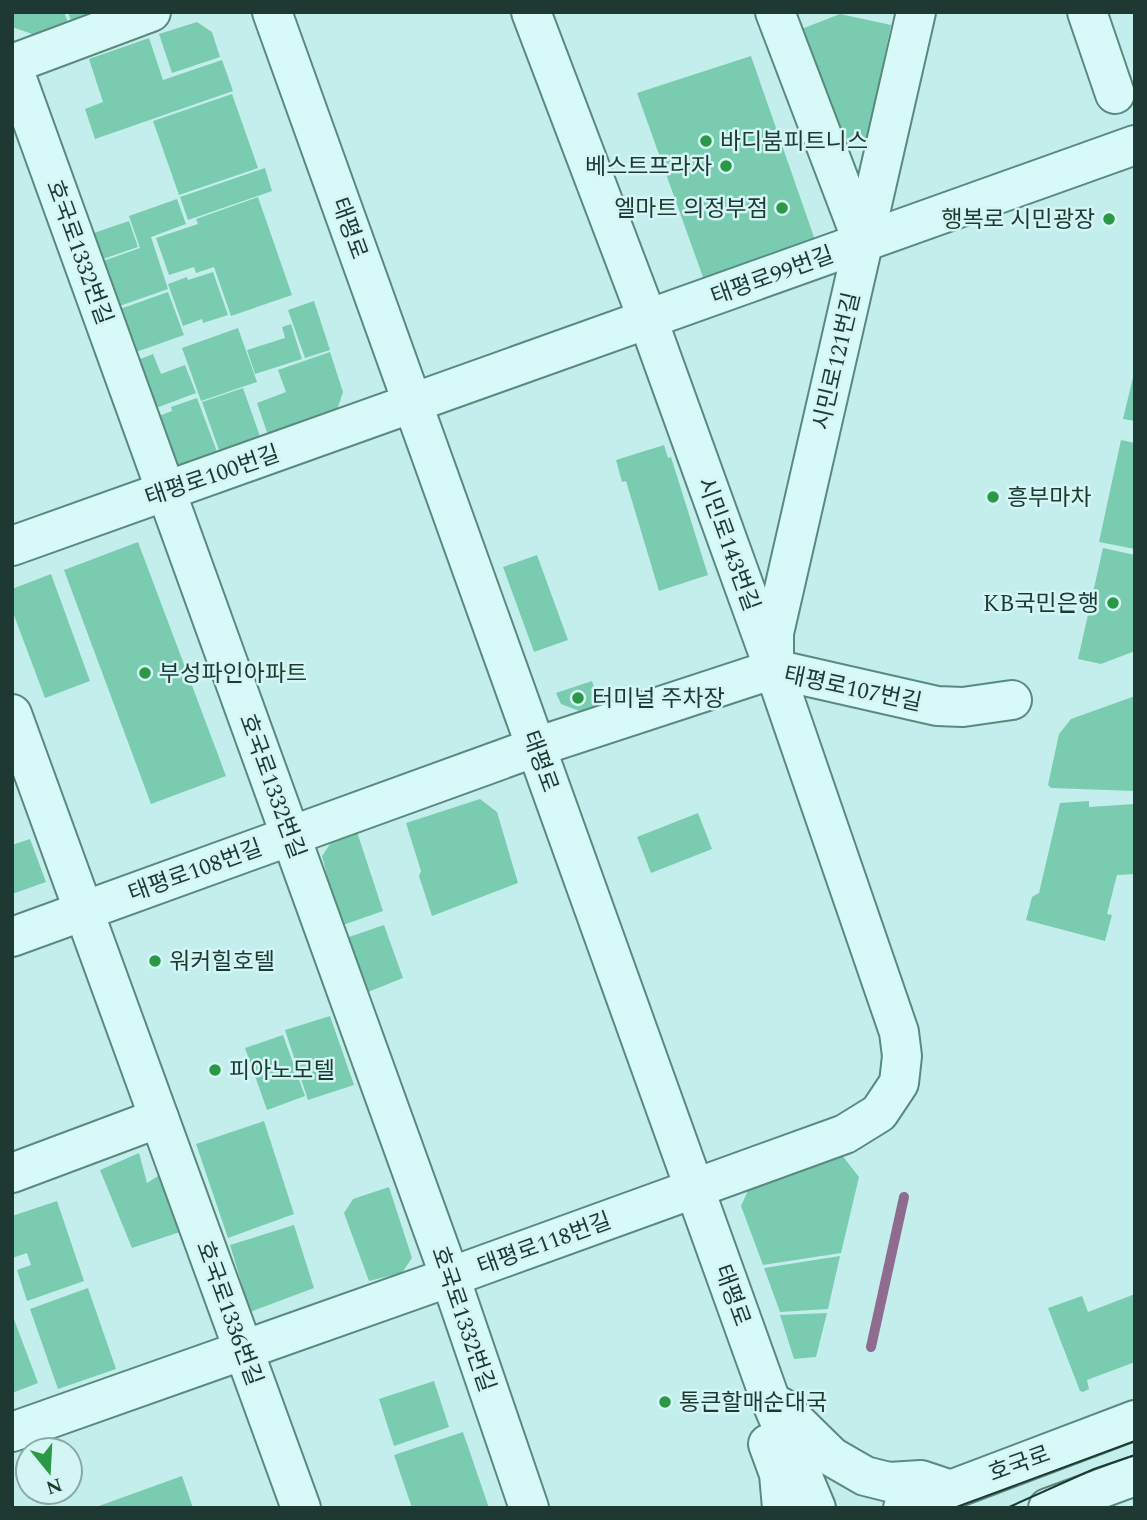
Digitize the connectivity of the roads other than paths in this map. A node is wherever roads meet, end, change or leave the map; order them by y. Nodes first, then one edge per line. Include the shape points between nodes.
1 (151, 12) edge
2 (272, 12) edge
3 (530, 12) edge
4 (775, 12) edge
5 (916, 12) edge
6 (1087, 12) edge
7 (12, 64) edge
8 (1115, 94) dead end
9 (1133, 146) edge
10 (863, 243) junction
11 (648, 320) junction
12 (413, 403) junction
13 (166, 491) junction
14 (12, 546) edge
15 (774, 670) junction
16 (1012, 700) dead end
17 (15, 730) edge
18 (536, 747) junction
19 (291, 836) junction
20 (84, 911) junction
21 (12, 937) edge
22 (899, 1083) joint
23 (159, 1118) junction
24 (12, 1173) edge
25 (695, 1188) junction
26 (450, 1277) junction
27 (244, 1350) junction
28 (769, 1396) junction
29 (1135, 1420) edge
30 (12, 1432) edge
31 (1135, 1476) edge
32 (948, 1489) junction
33 (301, 1508) edge
34 (529, 1508) edge
35 (782, 1508) edge
36 (816, 1508) edge
37 (903, 1508) edge
38 (1048, 1508) edge

1 - 7 street
2 - 12 street, 태평로
3 - 11 street, 시민로143번길
4 - 10 street
5 - 10 street, 시민로121번길
6 - 8 street
7 - 13 street, 호국로1332번길
9 - 10 street, 태평로99번길
10 - 11 street, 태평로99번길
10 - 15 street, 시민로121번길 via 774,633
11 - 12 street, 태평로99번길
11 - 15 street, 시민로143번길
12 - 13 street, 태평로100번길
12 - 18 street, 태평로
13 - 14 street, 태평로100번길
13 - 19 street, 호국로1332번길
15 - 16 street, 태평로107번길 via 937,706
15 - 18 street, 태평로107번길
15 - 22 street, 시민로143번길 via 898,1031 902,1056
17 - 20 street, 호국로1336번길
18 - 19 street, 태평로108번길
18 - 25 street, 태평로
19 - 20 street, 태평로108번길
19 - 26 street, 호국로1332번길
20 - 21 street, 태평로108번길
20 - 23 street, 호국로1336번길
22 - 25 street, 태평로118번길 via 879,1113 845,1133
23 - 24 street
23 - 27 street, 호국로1336번길
25 - 26 street, 태평로118번길
25 - 28 street, 태평로
26 - 27 street, 태평로118번길
26 - 34 street, 호국로1332번길
27 - 30 street, 태평로118번길
27 - 33 street, 호국로1336번길
28 - 32 street via 832,1457 865,1476 889,1482 921,1480
28 - 35 street via 768,1446 779,1474
28 - 36 street, 태평로
29 - 32 street, 호국로
31 - 38 street
32 - 37 street, 호국로

